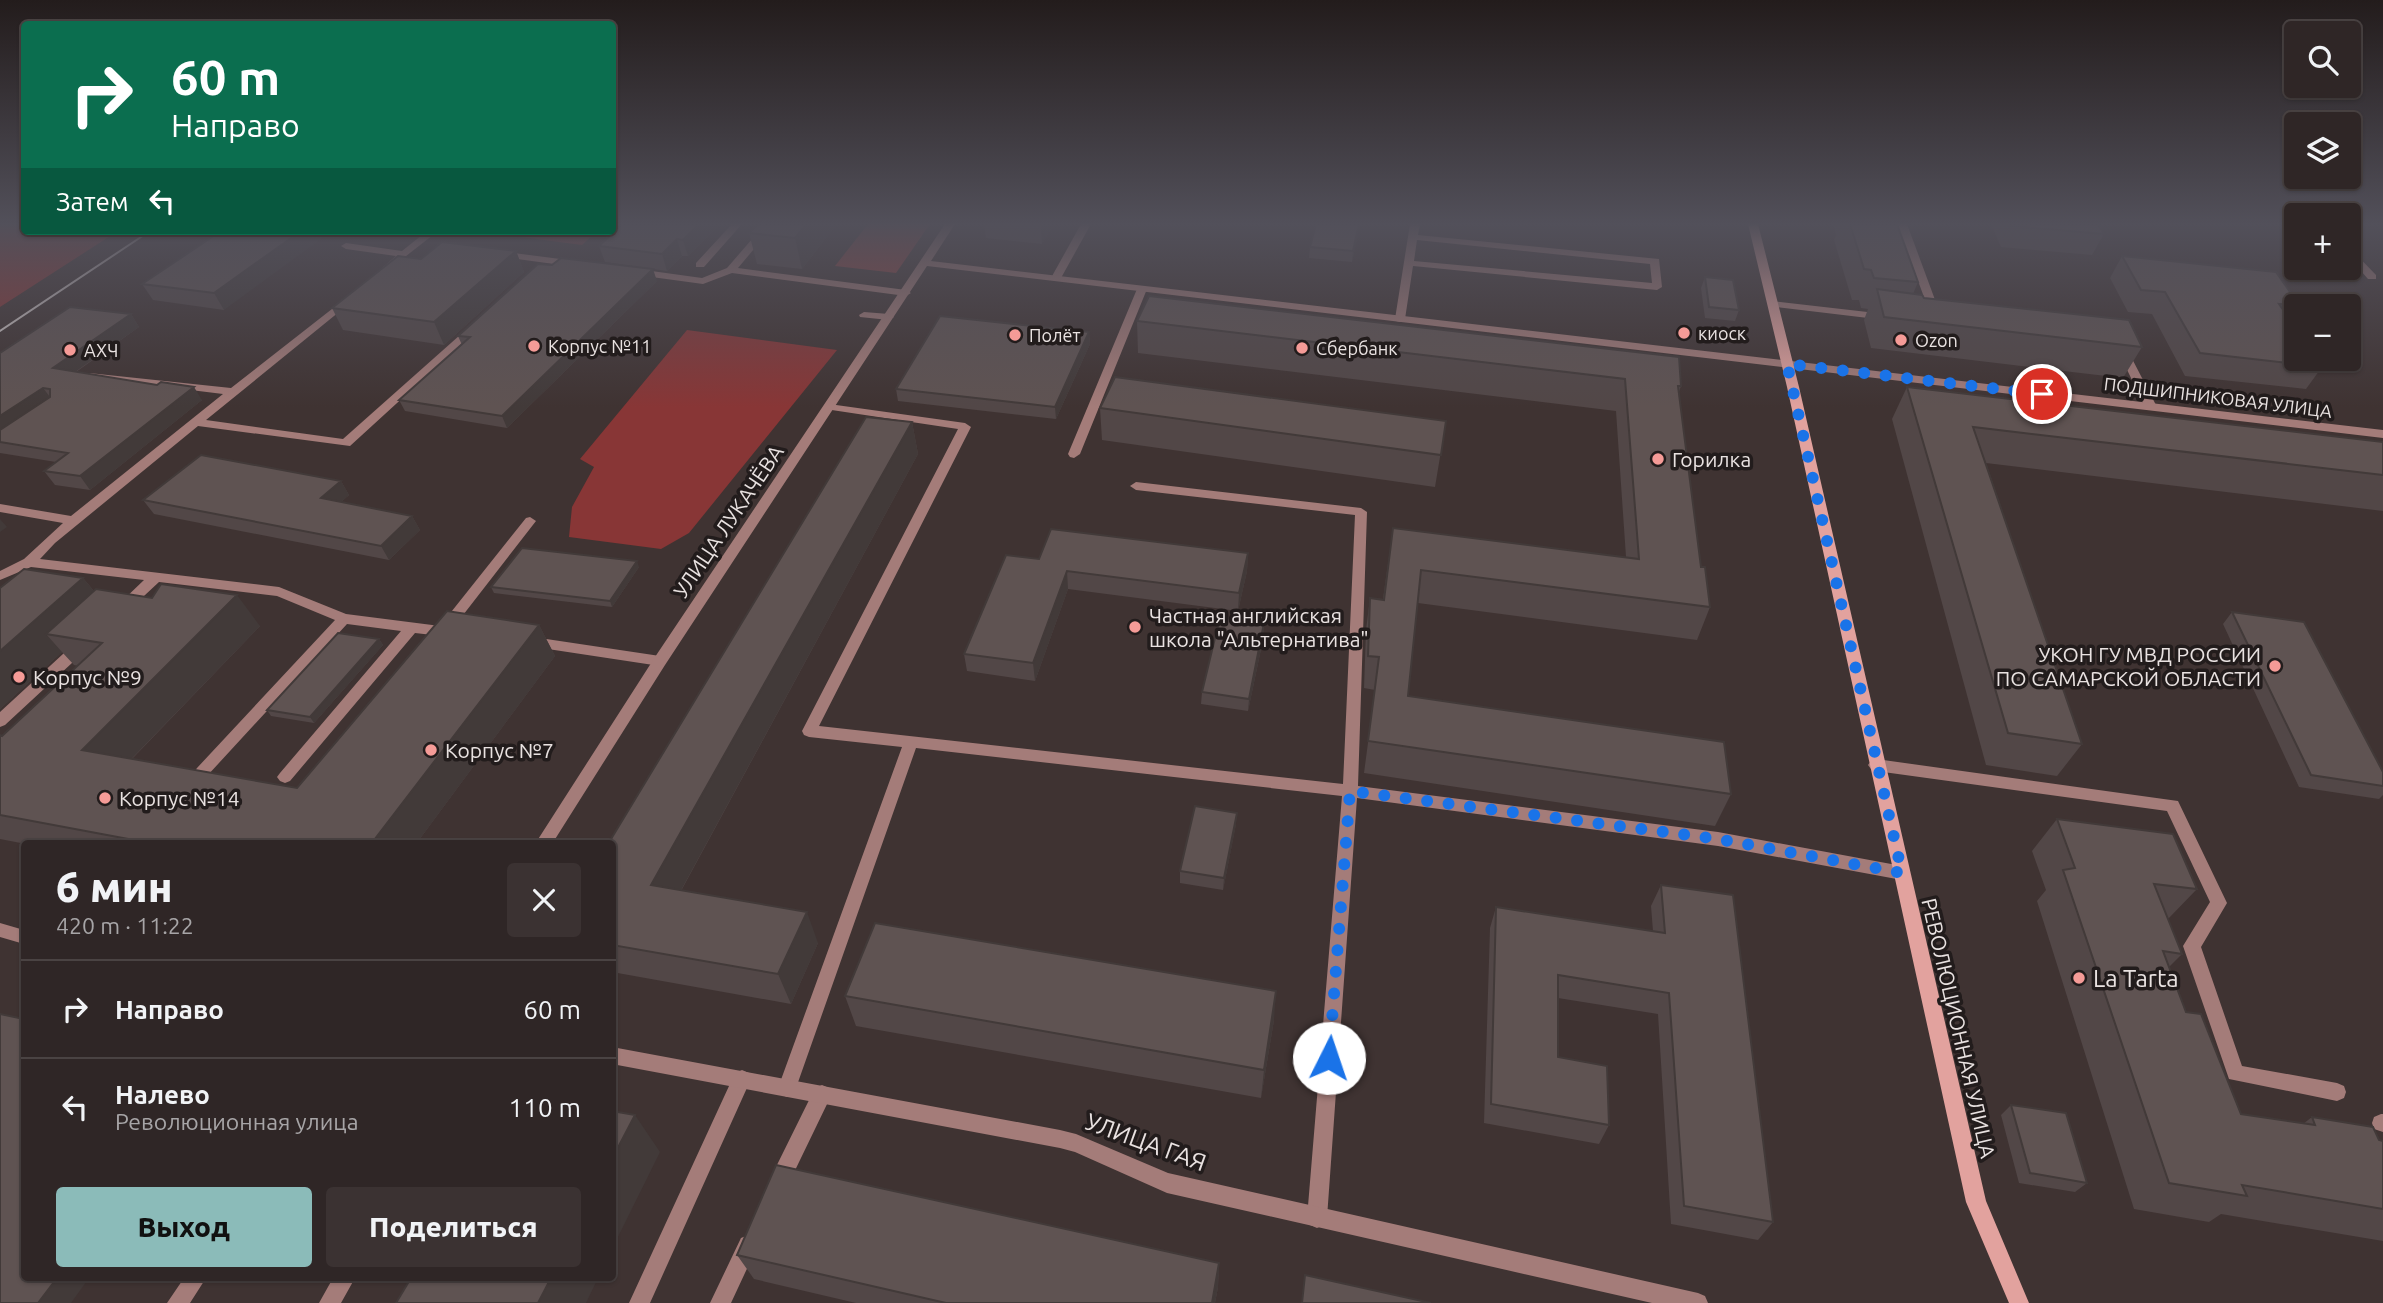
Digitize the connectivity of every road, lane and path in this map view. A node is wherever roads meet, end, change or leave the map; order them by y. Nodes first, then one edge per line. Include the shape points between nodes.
1 (366, 285) edge
2 (844, 285) edge
3 (911, 285) edge
4 (1109, 285) edge
5 (1405, 285) edge
6 (1634, 285) edge
7 (1657, 285) edge
8 (1768, 285) edge
9 (1925, 285) edge
10 (1142, 289) junction
11 (906, 293) junction
12 (1772, 303) junction
13 (864, 315) dead end
14 (889, 317) junction
15 (1400, 319) junction
16 (1900, 319) edge
17 (1926, 322) edge
18 (478, 324) edge
19 (2106, 342) edge
20 (1787, 364) junction
21 (93, 375) edge
22 (233, 392) junction
23 (829, 407) junction
24 (2151, 407) junction
25 (194, 422) junction
26 (2383, 434) edge
27 (1074, 454) dead end
28 (1136, 486) dead end
29 (0, 508) edge
30 (74, 521) junction
31 (530, 521) dead end
32 (29, 562) junction
33 (57, 566) junction
34 (0, 576) edge
35 (154, 579) junction
36 (38, 582) edge
37 (113, 617) edge
38 (344, 620) junction
39 (412, 627) junction
40 (443, 631) junction
41 (469, 634) edge
42 (93, 636) edge
43 (521, 641) edge
44 (660, 661) junction
45 (0, 721) edge
46 (911, 742) junction
47 (1876, 765) junction
48 (202, 772) edge
49 (285, 777) dead end
50 (1350, 791) junction
51 (546, 840) edge
52 (1902, 873) junction
53 (0, 930) edge
54 (21, 936) edge
55 (616, 1056) edge
56 (742, 1079) junction
57 (788, 1088) junction
58 (2337, 1093) dead end
59 (822, 1094) junction
60 (768, 1205) edge
61 (1317, 1218) junction
62 (756, 1229) edge
63 (194, 1281) edge
64 (343, 1281) edge
65 (177, 1303) edge
66 (329, 1303) edge
67 (639, 1303) edge
68 (720, 1303) edge
69 (1698, 1303) edge
70 (2019, 1303) edge

1 - 22 street
2 - 11 street
3 - 11 street, УЛИЦА ЛУКАЧЁВА
4 - 10 street, ПОДШИПНИКОВАЯ УЛИЦА
5 - 15 street
6 - 7 street
8 - 12 main road, РЕВОЛЮЦИОННАЯ УЛИЦА
9 - 17 street via 1939,323
10 - 15 street, ПОДШИПНИКОВАЯ УЛИЦА
10 - 27 street
11 - 14 street, УЛИЦА ЛУКАЧЁВА
12 - 16 street
12 - 20 main road, РЕВОЛЮЦИОННАЯ УЛИЦА
13 - 14 street
14 - 23 street, УЛИЦА ЛУКАЧЁВА
15 - 20 street, ПОДШИПНИКОВАЯ УЛИЦА
18 - 25 street via 346,443
19 - 24 street via 2120,344
20 - 24 street, ПОДШИПНИКОВАЯ УЛИЦА
20 - 47 main road, РЕВОЛЮЦИОННАЯ УЛИЦА
21 - 22 street
22 - 25 street
23 - 44 street, УЛИЦА ЛУКАЧЁВА
23 - 46 street via 965,427 809,731
24 - 26 street, ПОДШИПНИКОВАЯ УЛИЦА
25 - 30 street
28 - 50 street via 1362,512
29 - 30 street
30 - 32 street
31 - 40 street
32 - 33 street
32 - 34 street
33 - 35 street
33 - 36 street
35 - 37 street
35 - 38 street via 279,592
38 - 39 street
38 - 48 street
39 - 40 street
39 - 49 street
40 - 41 street
42 - 45 street
43 - 44 street
44 - 51 street, УЛИЦА ЛУКАЧЁВА
46 - 50 street
46 - 57 street
47 - 52 main road, РЕВОЛЮЦИОННАЯ УЛИЦА
47 - 58 street via 2172,805 2219,903 2192,946 2235,1073
50 - 52 street via 1718,839
50 - 61 street
52 - 70 main road, РЕВОЛЮЦИОННАЯ УЛИЦА via 1976,1202
53 - 54 street
55 - 56 street, УЛИЦА ГАЯ
56 - 57 street, УЛИЦА ГАЯ
56 - 67 street
57 - 59 street, УЛИЦА ГАЯ
59 - 60 street
59 - 61 street, УЛИЦА ГАЯ via 1076,1143 1167,1182
61 - 69 street, УЛИЦА ГАЯ
62 - 68 street
63 - 65 street
64 - 66 street

